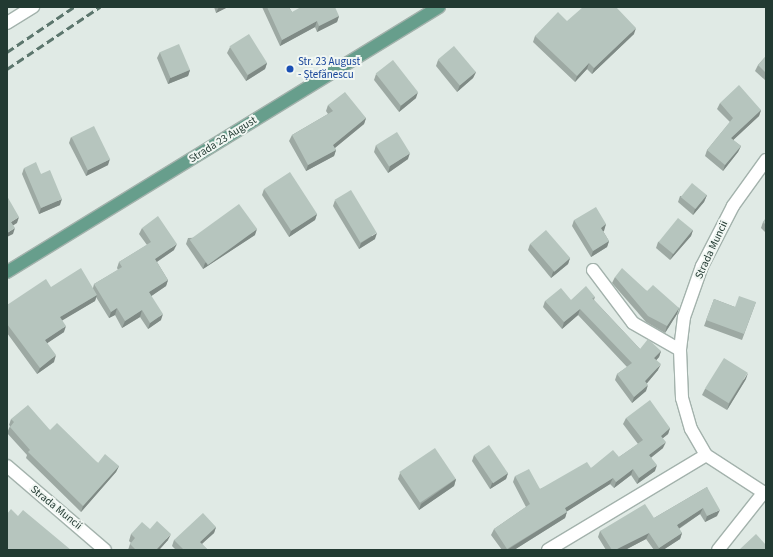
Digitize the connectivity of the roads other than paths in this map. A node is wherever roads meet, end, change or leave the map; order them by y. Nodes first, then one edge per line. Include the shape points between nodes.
1 (33, 7) edge
2 (439, 7) edge
3 (7, 23) edge
4 (766, 160) edge
5 (593, 270) dead end
6 (7, 272) edge
7 (680, 350) junction
8 (706, 455) junction
9 (7, 466) edge
10 (765, 493) edge
11 (105, 550) edge
12 (548, 550) edge
13 (718, 550) edge

1 - 3 street
2 - 6 main road, Strada 23 August
4 - 7 street, Strada Muncii via 733,206 702,266 684,318
5 - 7 street via 633,323
7 - 8 street, Strada Muncii via 682,398 691,429
8 - 10 street, Strada Muncii
8 - 12 street
9 - 11 street, Strada Muncii
10 - 13 street

